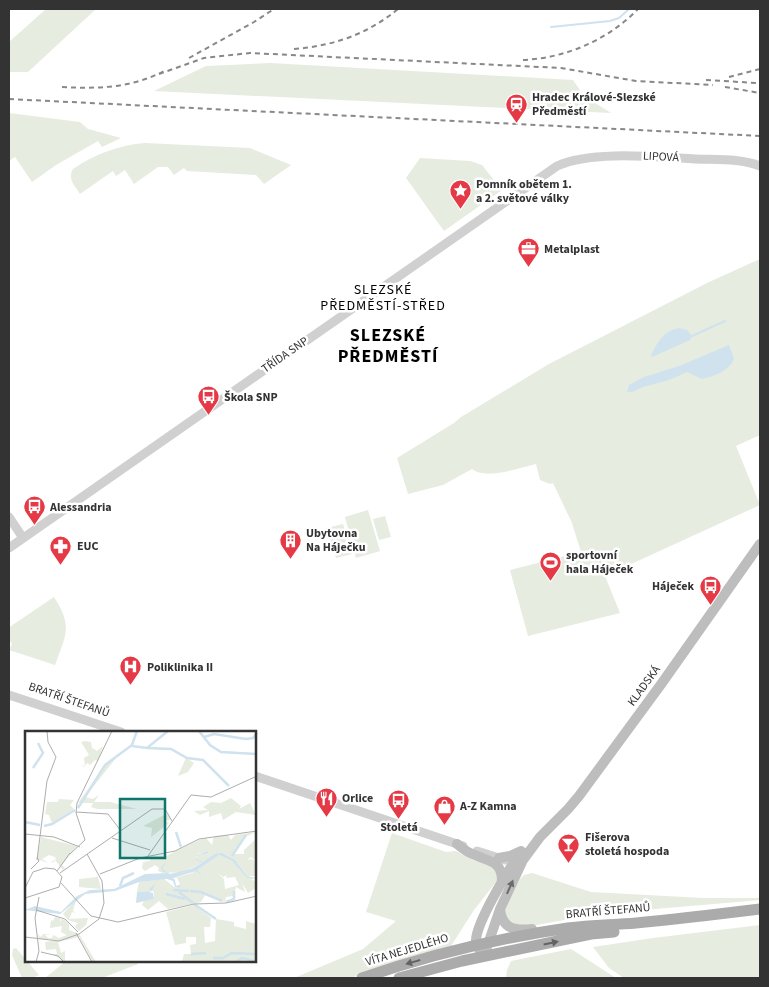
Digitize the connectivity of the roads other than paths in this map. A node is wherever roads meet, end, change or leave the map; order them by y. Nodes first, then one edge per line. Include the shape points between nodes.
1 (562, 163) joint
2 (760, 166) edge
3 (9, 517) edge
4 (23, 538) junction
5 (760, 544) edge
6 (9, 548) edge
7 (9, 695) edge
8 (118, 731) edge
9 (256, 776) edge
10 (540, 837) junction
11 (457, 844) junction
12 (522, 850) junction
13 (498, 858) junction
14 (516, 864) junction
15 (502, 881) junction
16 (500, 909) junction
17 (760, 909) edge
18 (760, 915) edge
19 (581, 927) junction
20 (482, 944) junction
21 (459, 948) joint
22 (487, 956) junction
23 (362, 978) edge
24 (399, 978) edge

1 - 2 street, LIPOVÁ via 635,156 732,161
1 - 4 street, TŘÍDA SNP
3 - 4 street
4 - 6 street, TŘÍDA SNP
5 - 10 main road, KLADSKÁ via 578,796
7 - 8 street, BRATŘÍ ŠTEFANŮ
9 - 11 street
10 - 12 main road, KLADSKÁ
10 - 14 main road, KLADSKÁ
11 - 13 street
11 - 15 main road via 494,863 500,870
12 - 13 main road
12 - 14 main road, KLADSKÁ
13 - 14 street
14 - 15 main road, KLADSKÁ
16 -> 14 main road, KLADSKÁ
15 - 20 main road, KLADSKÁ via 478,931
16 - 19 main road via 504,921 515,930 556,925
16 - 20 main road, KLADSKÁ via 492,931
17 - 19 main road, BRATŘÍ ŠTEFANŮ
22 -> 18 main road, BRATŘÍ ŠTEFANŮ via 591,934
19 - 20 main road, BRATŘÍ ŠTEFANŮ
20 - 21 main road, BRATŘÍ ŠTEFANŮ
20 - 22 main road, KLADSKÁ
21 -> 23 main road, VÍTA NEJEDLÉHO
22 - 24 main road, VÍTA NEJEDLÉHO

